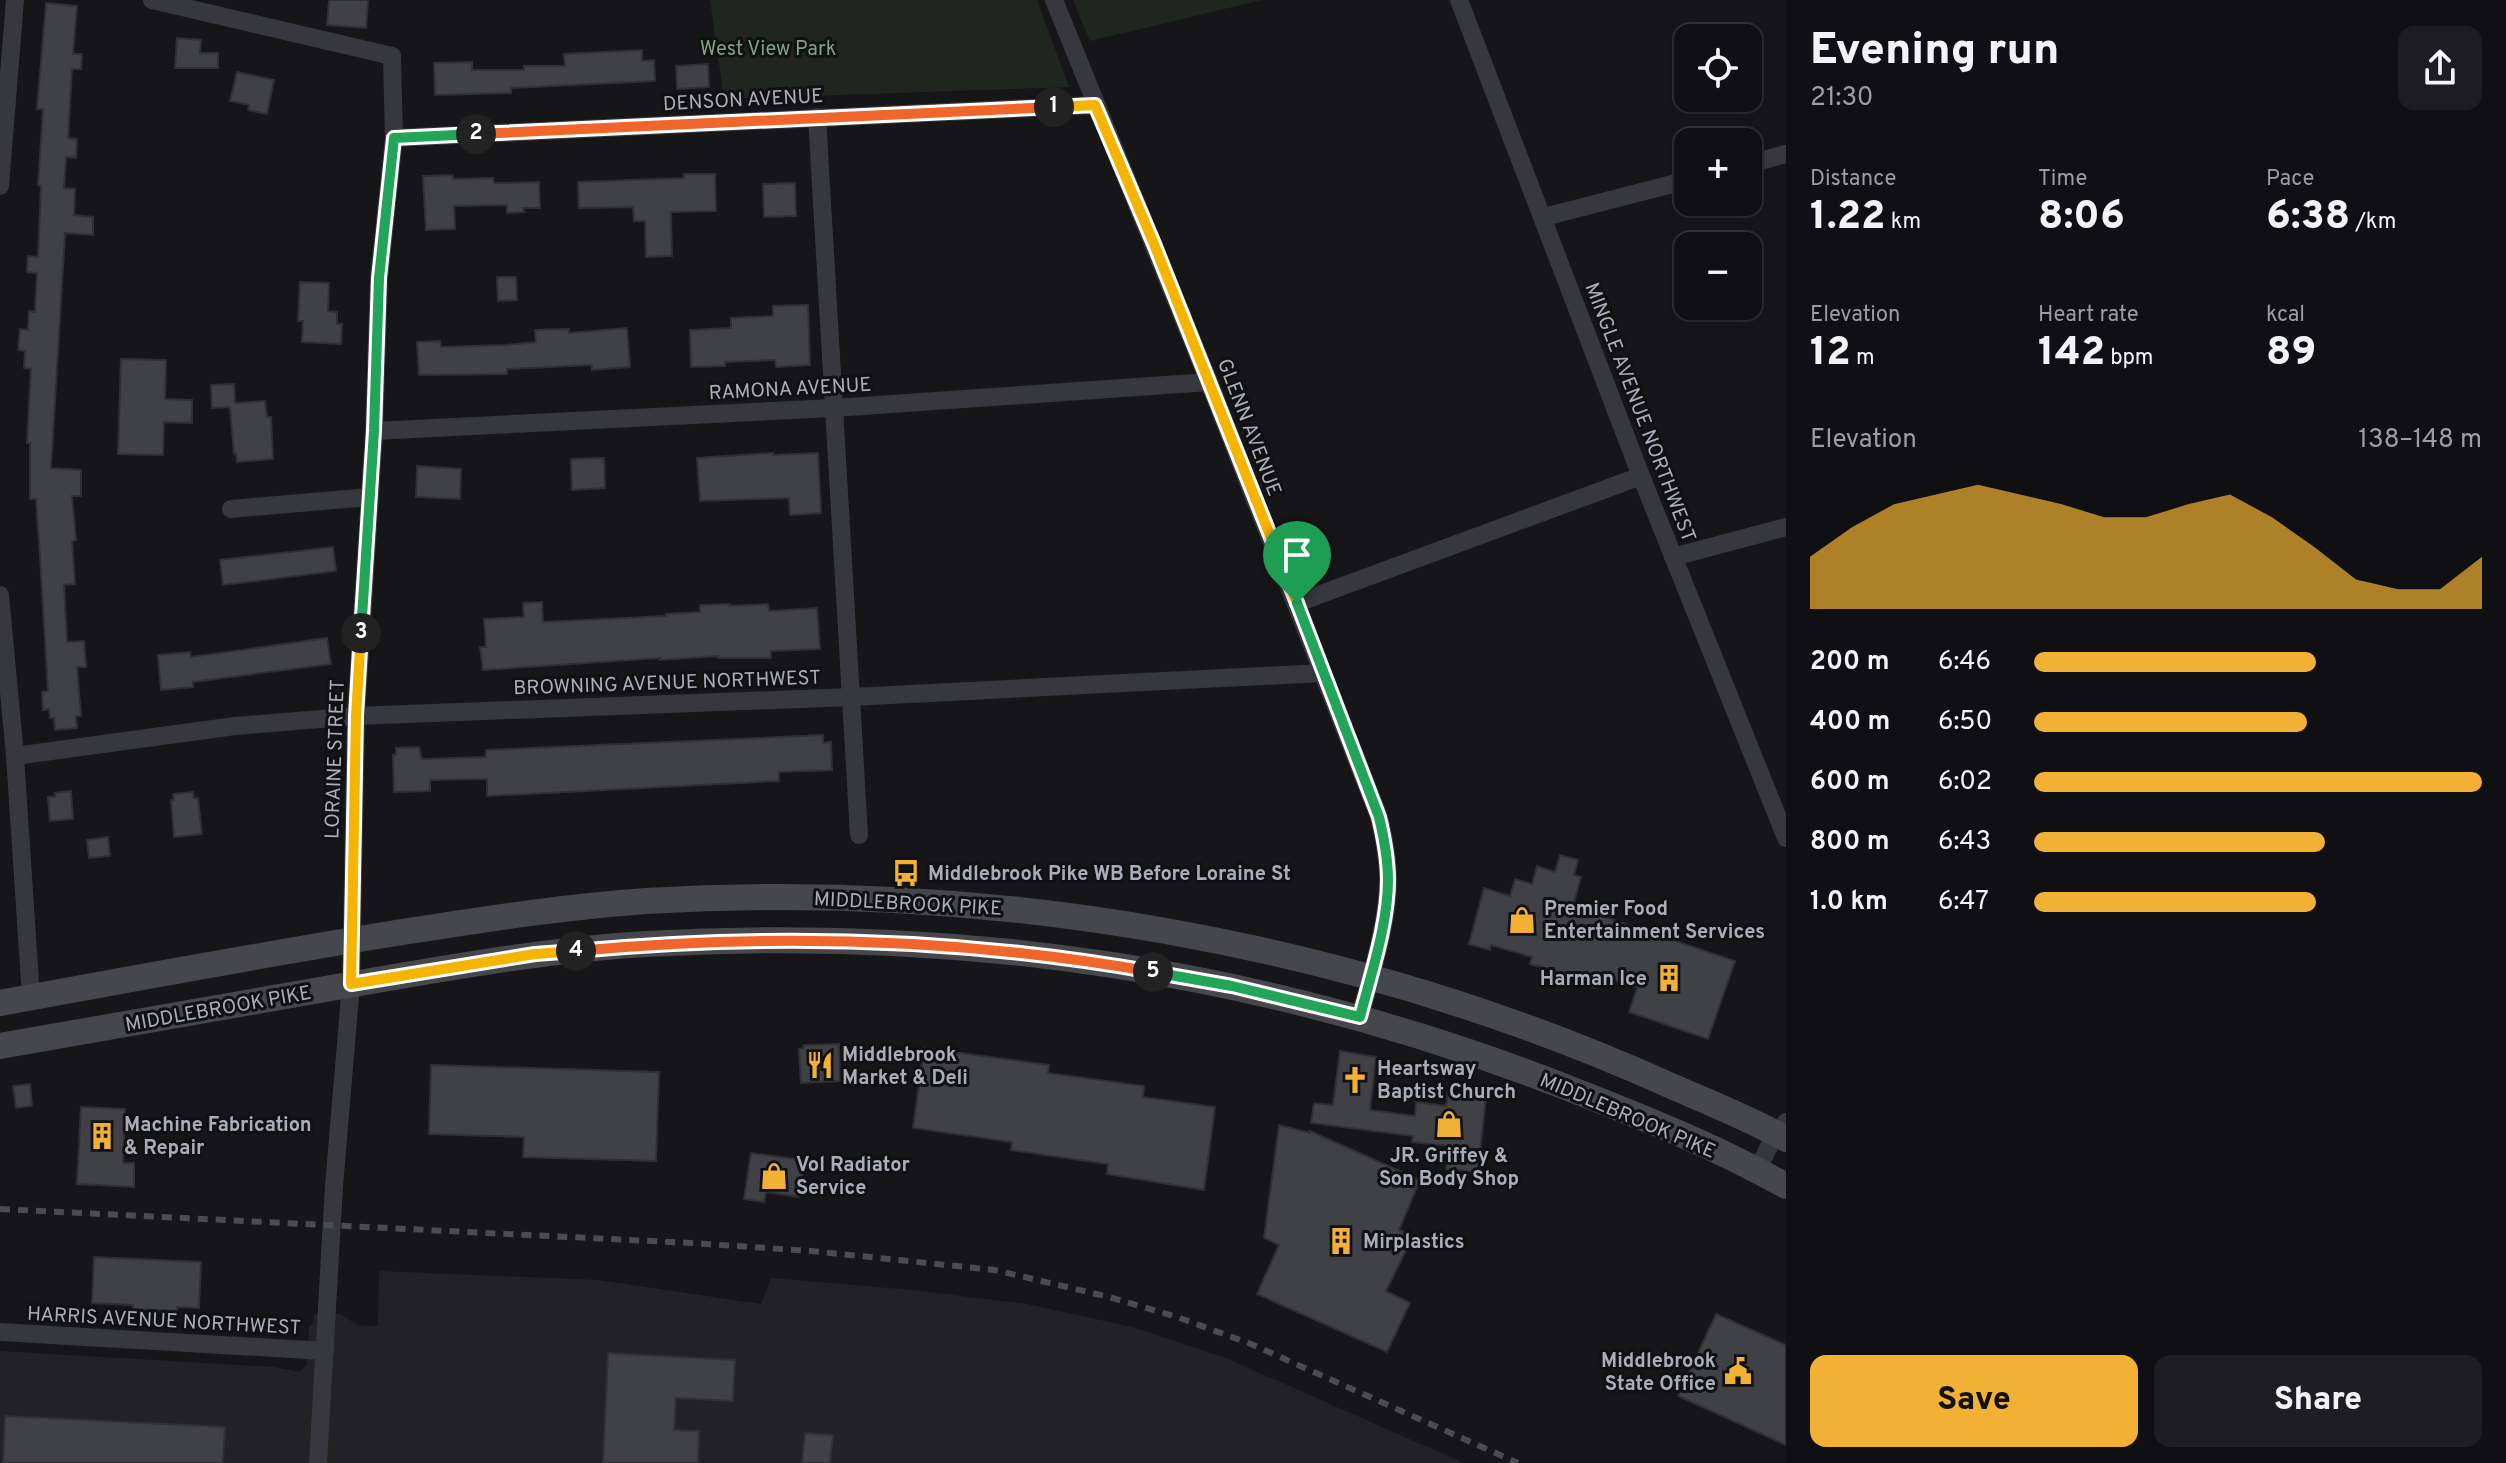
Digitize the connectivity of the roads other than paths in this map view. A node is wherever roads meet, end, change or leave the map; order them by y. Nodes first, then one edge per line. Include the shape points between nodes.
1 (15, 0) edge
2 (152, 0) edge
3 (1054, 0) edge
4 (1459, 0) edge
5 (1095, 105) junction
6 (817, 117) junction
7 (394, 138) junction
8 (1786, 154) edge
9 (1762, 160) edge
10 (1674, 184) edge
11 (0, 186) edge
12 (1544, 217) junction
13 (1209, 382) junction
14 (834, 408) junction
15 (374, 431) junction
16 (1641, 476) junction
17 (369, 497) junction
18 (231, 509) dead end
19 (1786, 527) edge
20 (1673, 557) junction
21 (0, 595) edge
22 (1297, 603) junction
23 (1323, 673) junction
24 (851, 697) junction
25 (356, 716) junction
26 (15, 756) junction
27 (859, 835) dead end
28 (1786, 838) edge
29 (866, 899) junction
30 (352, 941) junction
31 (867, 941) junction
32 (1371, 976) junction
33 (351, 984) junction
34 (31, 997) junction
35 (0, 1003) edge
36 (1360, 1017) junction
37 (0, 1046) edge
38 (1783, 1131) edge
39 (1757, 1170) junction
40 (1786, 1186) edge
41 (0, 1332) edge
42 (325, 1351) junction
43 (318, 1463) edge

1 - 11 street
2 - 7 street, LORAINE STREET via 392,56
3 - 5 street, GLENN AVENUE
4 - 12 street, MINGLE AVENUE NORTHWEST
5 - 6 street, DENSON AVENUE
5 - 13 street, GLENN AVENUE
6 - 7 street, DENSON AVENUE
6 - 14 street
7 - 15 street, LORAINE STREET via 379,278
8 - 9 street
10 - 12 street
12 - 16 street, MINGLE AVENUE NORTHWEST
13 - 14 street, RAMONA AVENUE
13 - 22 street, GLENN AVENUE
14 - 15 street, RAMONA AVENUE
14 - 24 street
15 - 17 street, LORAINE STREET
16 - 20 street, MINGLE AVENUE NORTHWEST
16 - 22 street
17 - 18 street
17 - 25 street, LORAINE STREET
19 - 20 street
20 - 28 street, MINGLE AVENUE NORTHWEST
21 - 26 street
22 - 23 street, GLENN AVENUE
23 - 24 street, BROWNING AVENUE NORTHWEST
23 - 32 street, GLENN AVENUE via 1387,851 1388,883
24 - 25 street, BROWNING AVENUE NORTHWEST
24 - 27 street
25 - 26 street, BROWNING AVENUE NORTHWEST via 235,726
25 - 30 street, LORAINE STREET
26 - 34 street
29 - 30 main road, MIDDLEBROOK PIKE via 646,901 529,912
29 - 31 main road
29 - 32 main road, MIDDLEBROOK PIKE via 1036,910 1241,945
30 - 33 street, LORAINE STREET
30 - 34 main road, MIDDLEBROOK PIKE
31 - 33 main road, MIDDLEBROOK PIKE via 738,940 535,954
31 - 36 main road, MIDDLEBROOK PIKE via 1092,961 1232,986
32 - 36 street, GLENN AVENUE
32 - 38 main road, MIDDLEBROOK PIKE via 1591,1050
33 - 37 main road, MIDDLEBROOK PIKE
33 - 42 street, LORAINE STREET
34 - 35 main road, MIDDLEBROOK PIKE
36 - 39 main road, MIDDLEBROOK PIKE via 1507,1064 1643,1117
38 - 39 street
39 - 40 main road, MIDDLEBROOK PIKE
41 - 42 street, HARRIS AVENUE NORTHWEST
42 - 43 street, LORAINE STREET

